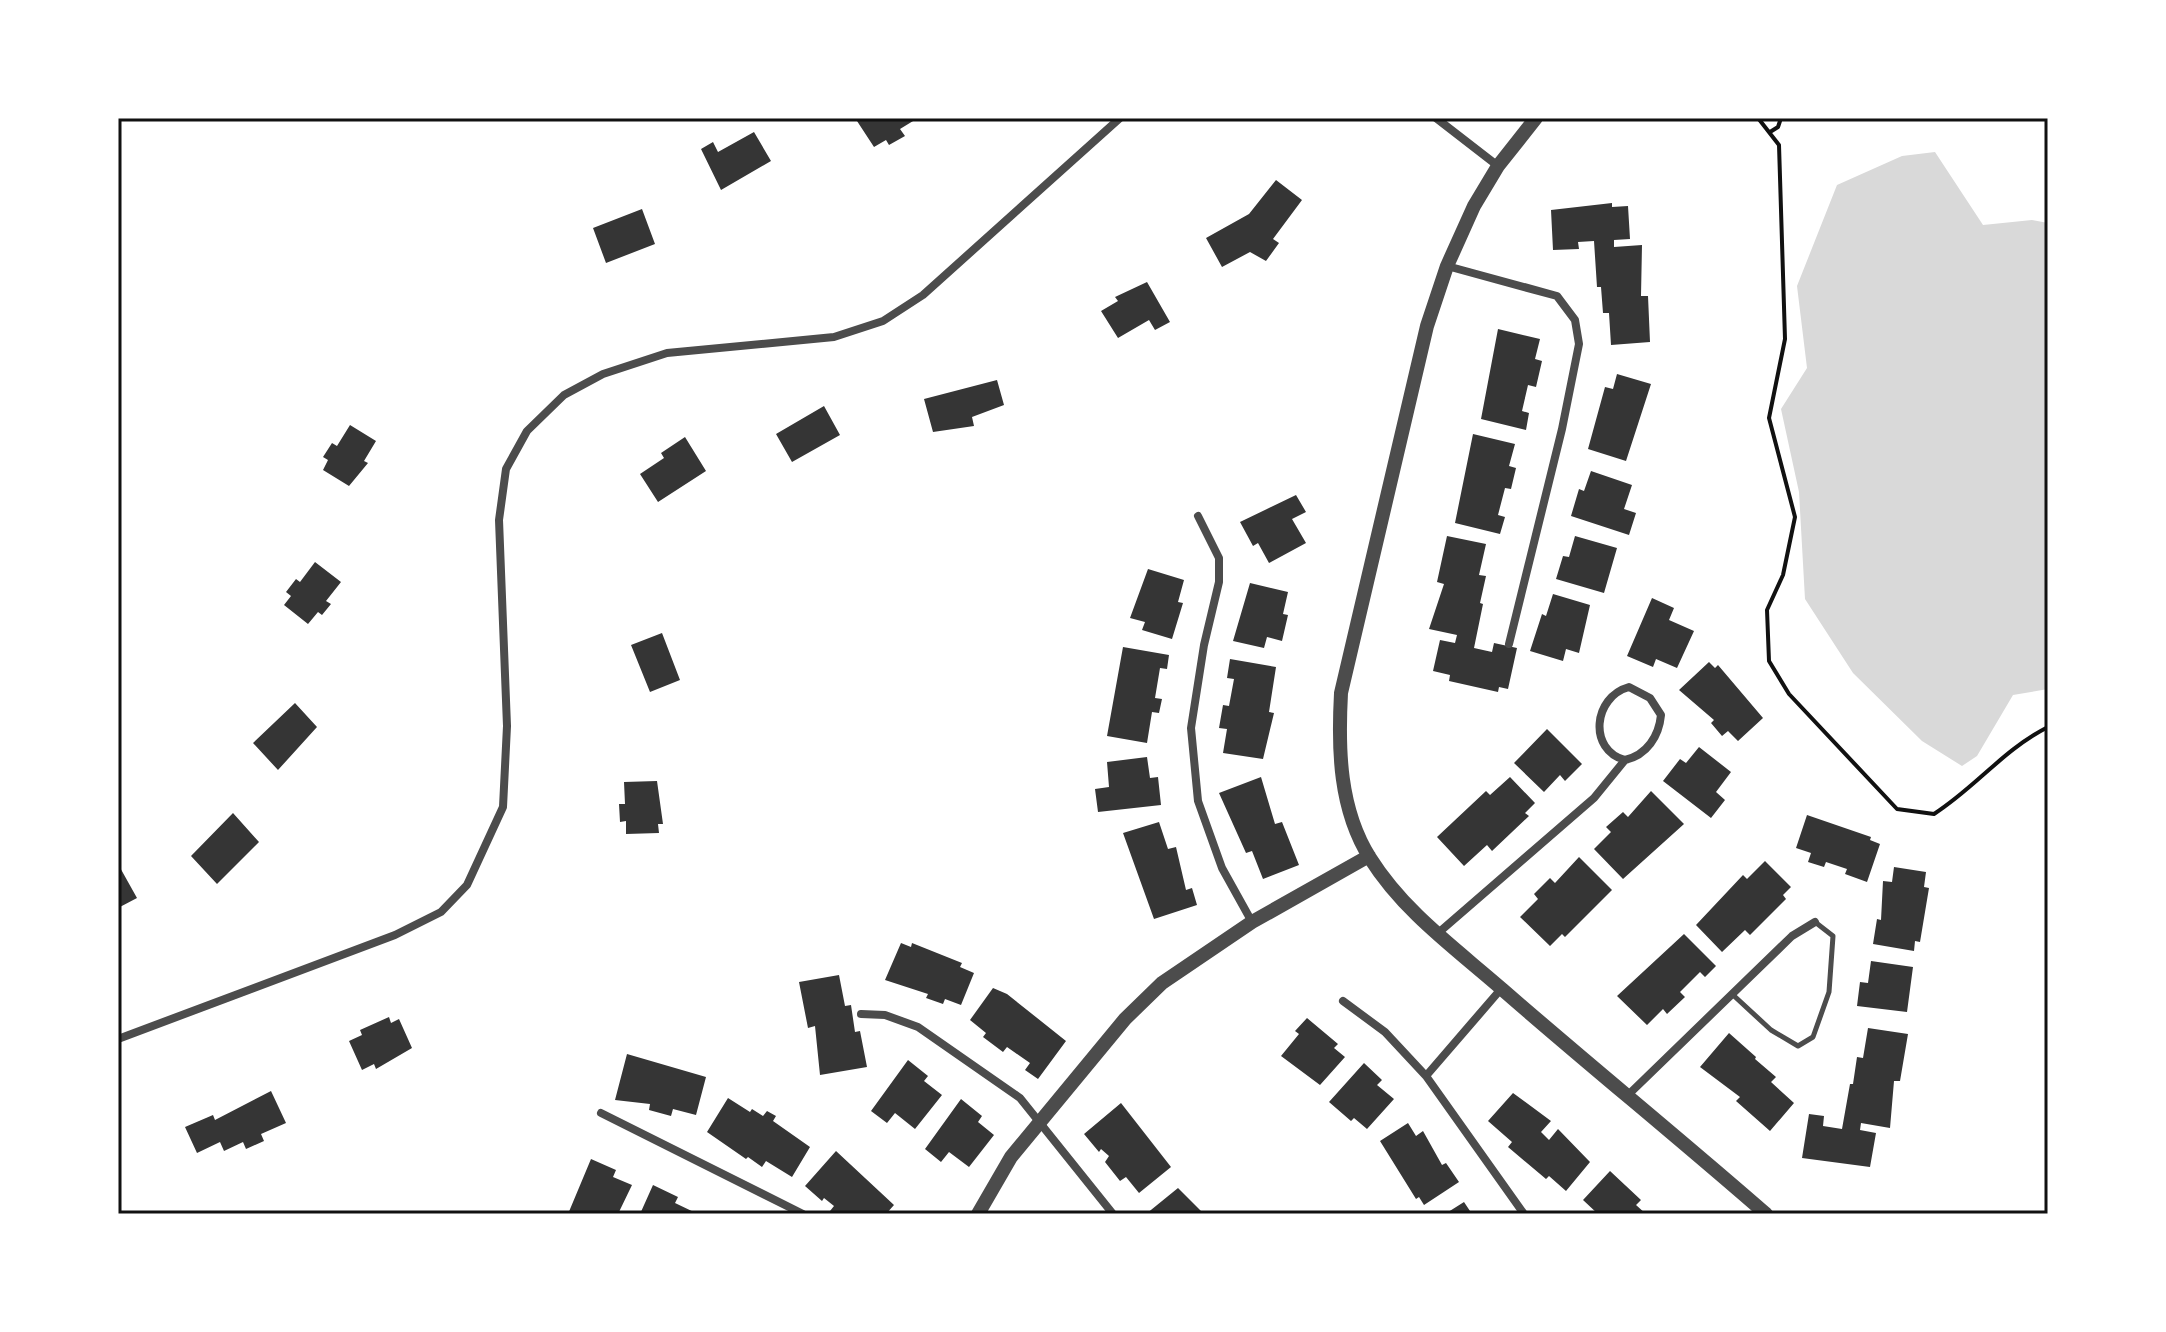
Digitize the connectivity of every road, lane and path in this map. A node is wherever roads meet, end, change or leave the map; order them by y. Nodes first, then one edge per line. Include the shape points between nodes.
1 (1120, 118) edge
2 (1436, 118) edge
3 (1536, 118) edge
4 (1758, 118) edge
5 (1781, 118) edge
6 (1770, 132) junction
7 (1498, 166) junction
8 (1447, 266) junction
9 (1198, 516) dead end
10 (1509, 644) dead end
11 (2048, 727) edge
12 (1625, 760) junction
13 (1369, 856) junction
14 (1252, 922) junction
15 (1815, 922) joint
16 (1437, 934) junction
17 (1501, 989) junction
18 (1732, 994) junction
19 (1343, 1001) dead end
20 (861, 1014) dead end
21 (118, 1039) edge
22 (1426, 1076) junction
23 (1627, 1096) junction
24 (601, 1113) dead end
25 (1041, 1121) junction
26 (803, 1214) edge
27 (978, 1214) edge
28 (1113, 1214) edge
29 (1524, 1214) edge
30 (1766, 1214) edge

1 - 21 street via 923,295 883,321 834,337 667,353 603,374 564,395 527,431 506,469 499,520 507,726 503,807 467,885 441,912 395,935
2 - 7 street
3 - 7 street
4 - 6 path
5 - 6 path
6 - 11 path via 1779,145 1785,339 1769,418 1795,517 1783,575 1767,610 1769,661 1789,694 1897,809 1934,814 1998,758
7 - 8 street
8 - 10 street via 1557,296 1575,320 1579,344
8 - 13 street via 1427,326 1341,693 1342,777
9 - 14 street via 1219,558 1191,728 1198,801 1222,868
12 - 12 street via 1602,739 1599,721 1606,700 1629,687 1650,698 1661,715 1658,735 1637,757
12 - 16 street via 1594,798
13 - 14 street
13 - 16 street via 1402,901
14 - 25 street via 1162,983 1125,1019
15 - 18 street
15 - 18 lane via 1833,936 1829,992 1813,1037 1798,1046 1771,1030
16 - 17 street
17 - 22 street
17 - 23 street
18 - 23 street
19 - 22 street via 1385,1032
20 - 25 street via 885,1015 918,1027 1020,1098
22 - 29 street
23 - 30 street
24 - 26 street
25 - 27 street via 1011,1157
25 - 28 street

